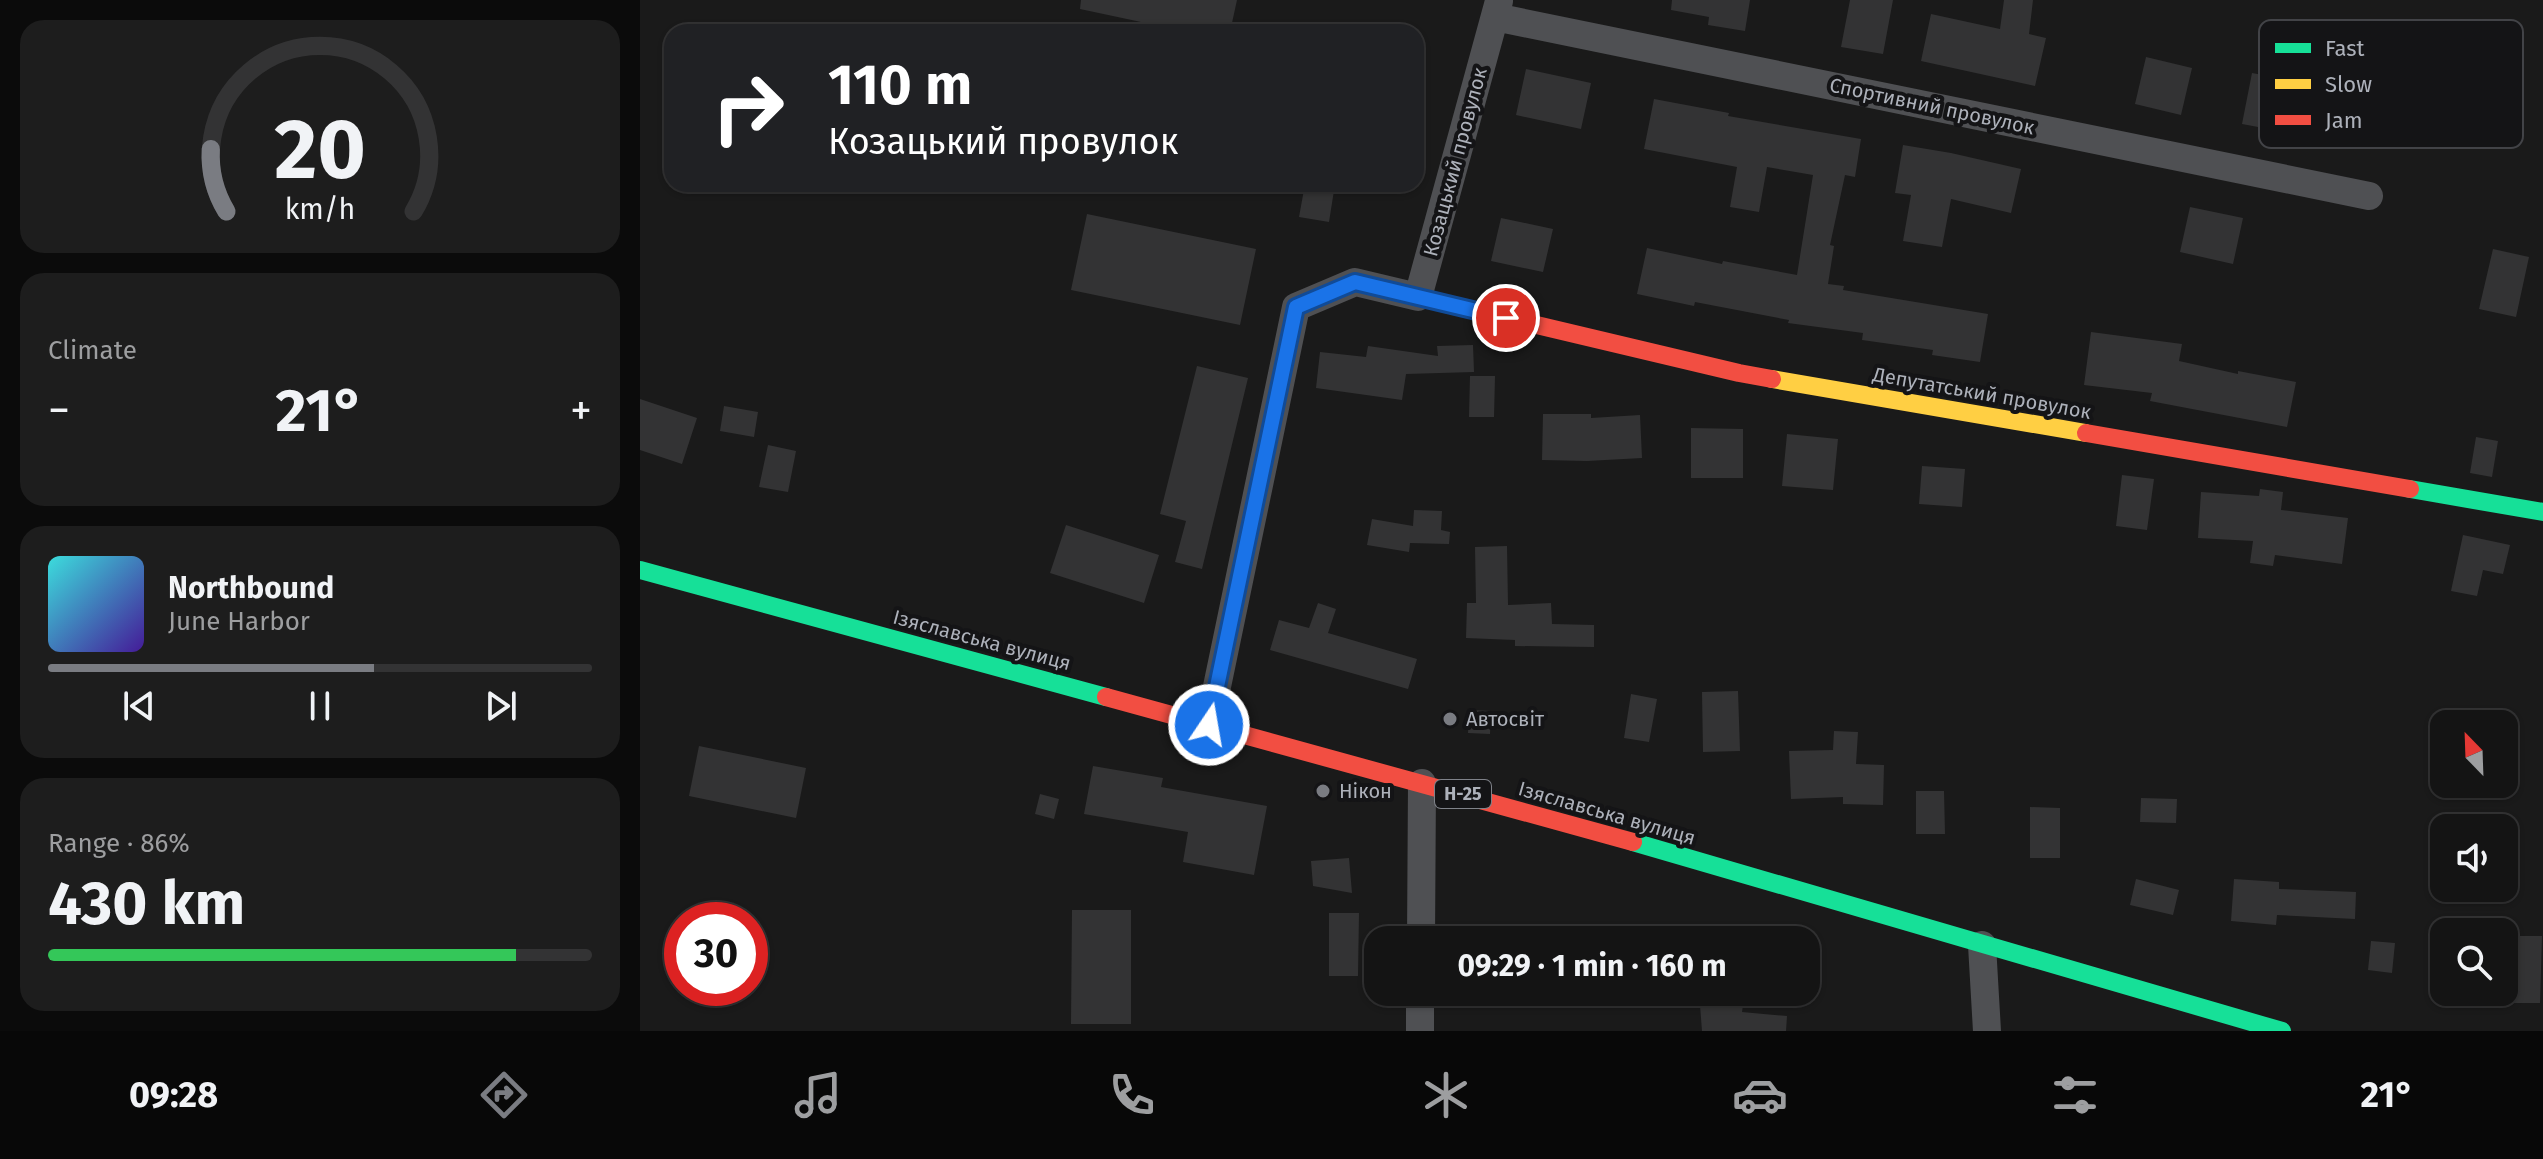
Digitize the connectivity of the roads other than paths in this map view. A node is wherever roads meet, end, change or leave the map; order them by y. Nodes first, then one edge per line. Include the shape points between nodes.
1 (1497, 9) edge
2 (2369, 196) dead end
3 (1418, 297) junction
4 (2543, 512) edge
5 (640, 570) edge
6 (1209, 725) junction
7 (1422, 783) junction
8 (1421, 926) edge
9 (1982, 945) junction
10 (1420, 1006) edge
11 (1420, 1031) edge
12 (1987, 1031) edge
13 (2282, 1031) edge

1 - 2 street, Спортивний провулок
1 - 3 street, Козацький провулок
3 - 4 main road, Депутатський провулок via 1739,373
3 - 6 street via 1355,282 1296,307
5 - 6 main road, Ізяславська вулиця / Н-25
6 - 7 main road, Ізяславська вулиця / Н-25
7 - 8 street
7 - 9 main road, Ізяславська вулиця / Н-25
9 - 12 street
9 - 13 main road, Ізяславська вулиця / Н-25
10 - 11 street

